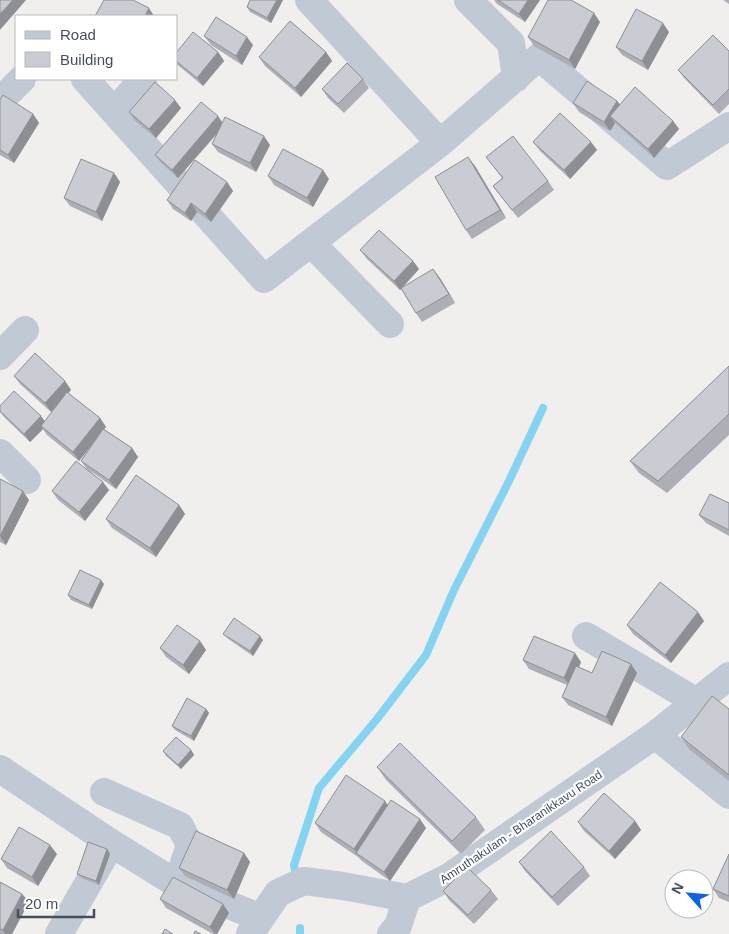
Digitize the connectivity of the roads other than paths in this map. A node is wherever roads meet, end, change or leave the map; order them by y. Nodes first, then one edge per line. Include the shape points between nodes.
1 (309, 0) edge
2 (468, 0) edge
3 (516, 78) junction
4 (21, 80) edge
5 (86, 80) edge
6 (142, 80) edge
7 (0, 100) edge
8 (114, 111) junction
9 (729, 126) edge
10 (440, 143) junction
11 (184, 146) edge
12 (164, 167) junction
13 (311, 243) junction
14 (390, 324) dead end
15 (25, 330) dead end
16 (0, 356) edge
17 (0, 453) edge
18 (27, 480) dead end
19 (586, 636) dead end
20 (726, 685) edge
21 (697, 702) junction
22 (655, 735) junction
23 (0, 770) edge
24 (104, 792) dead end
25 (729, 795) edge
26 (111, 843) junction
27 (177, 884) junction
28 (407, 898) junction
29 (256, 926) edge
30 (59, 934) edge
31 (391, 934) edge

1 - 10 street
2 - 3 street via 511,42
3 - 9 street via 540,57 667,166
3 - 10 street
4 - 7 street
5 - 8 street
6 - 8 street
8 - 12 street
10 - 13 street
11 - 12 street
12 - 13 street via 264,279
13 - 14 street
15 - 16 street
17 - 18 street
19 - 21 street
20 - 21 street, Amruthakulam - Bharanikkavu Road
21 - 22 street, Amruthakulam - Bharanikkavu Road
22 - 25 street
22 - 28 street, Amruthakulam - Bharanikkavu Road via 449,877
23 - 26 street
24 - 27 street via 180,826 190,845
26 - 27 street
26 - 30 street
27 - 29 street
28 - 29 street via 304,881 278,893
28 - 31 street via 398,926

